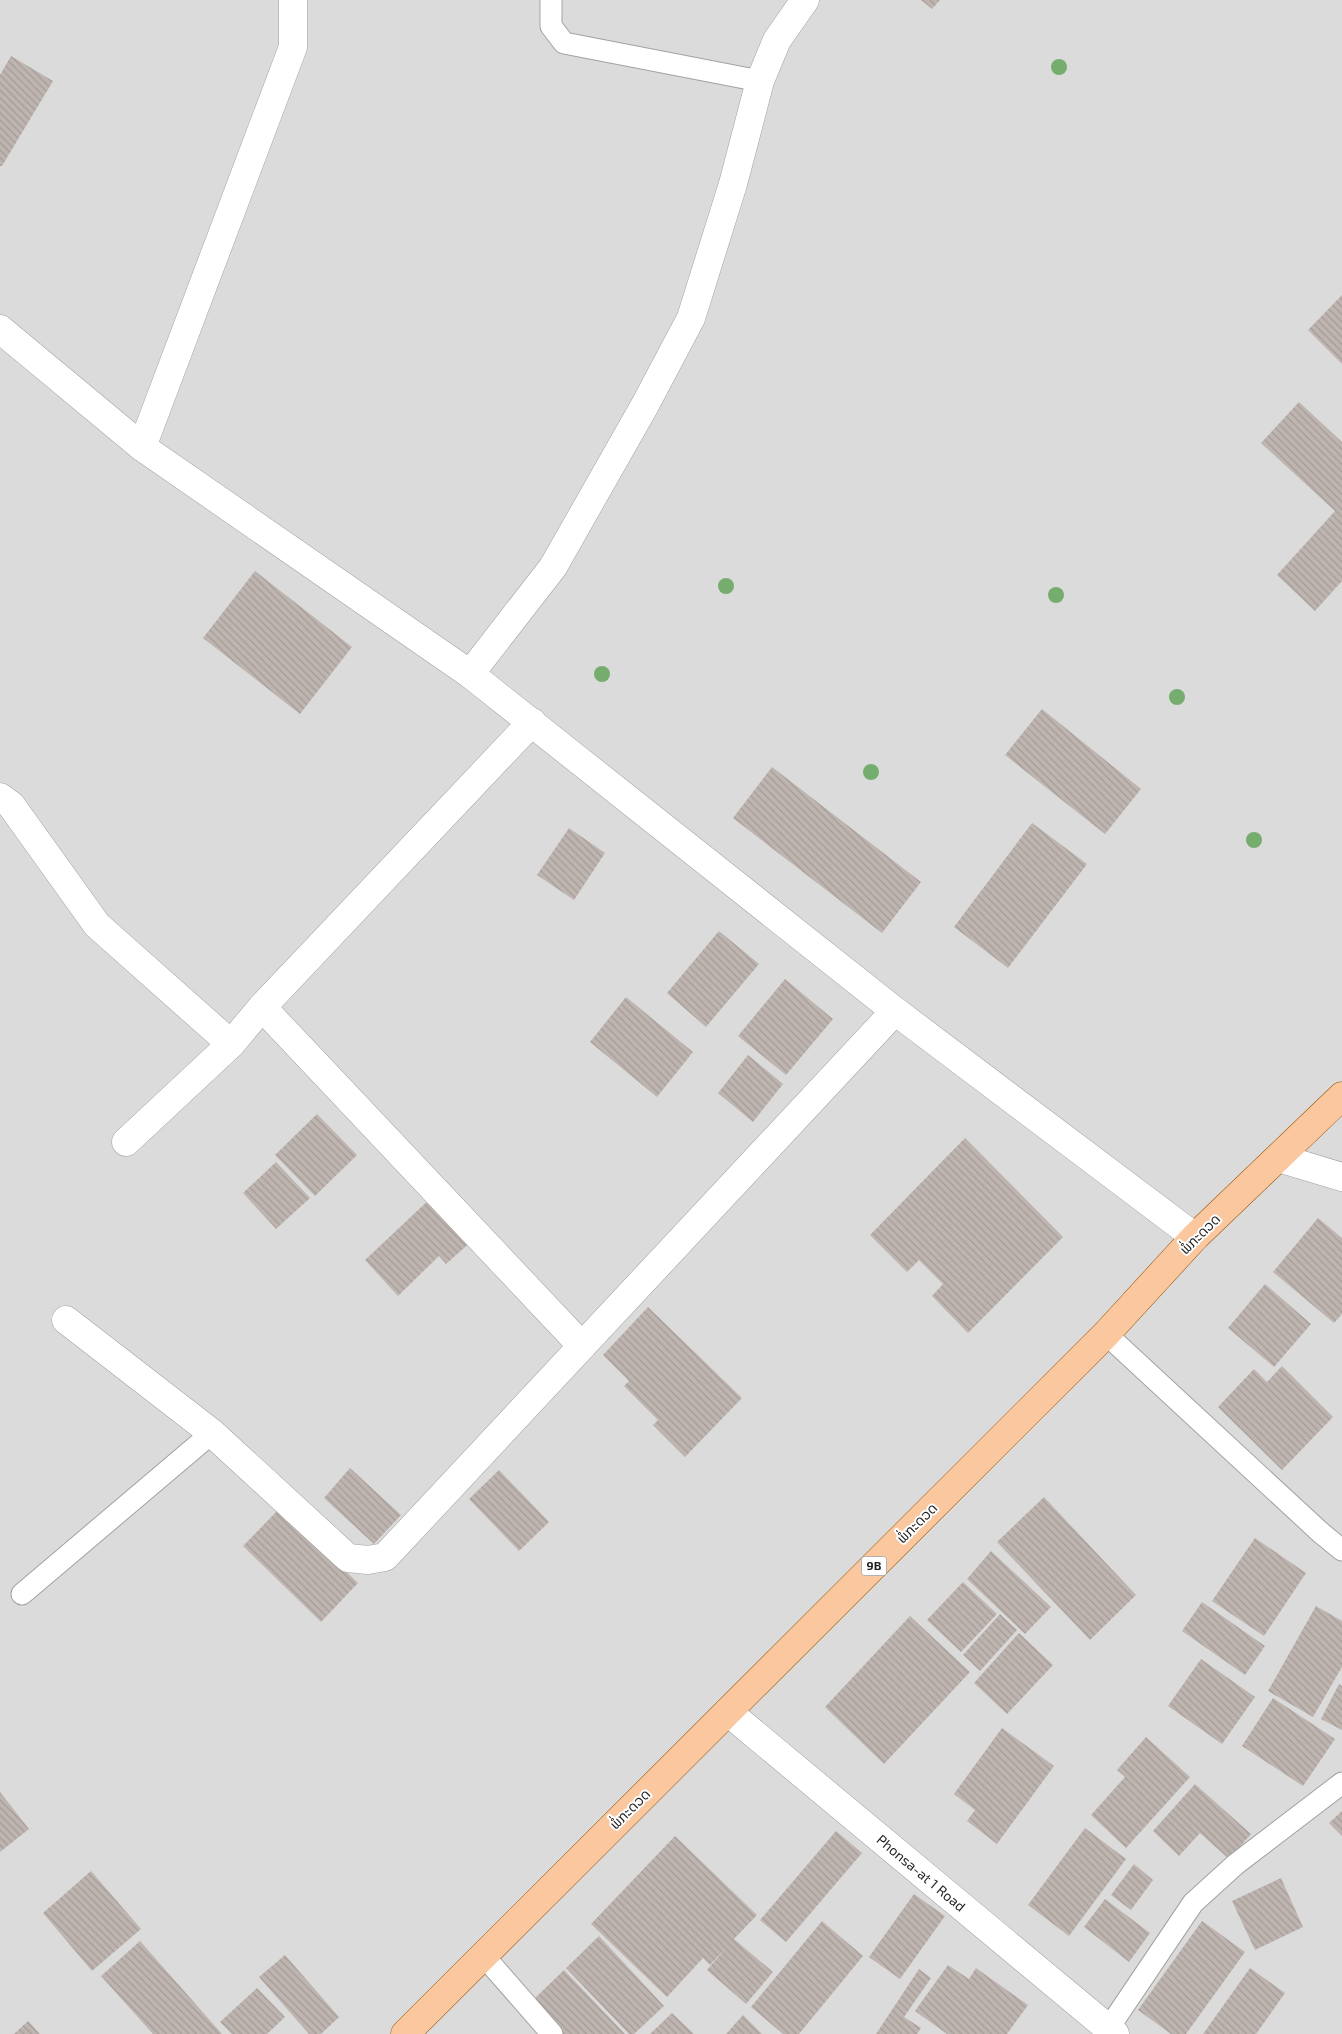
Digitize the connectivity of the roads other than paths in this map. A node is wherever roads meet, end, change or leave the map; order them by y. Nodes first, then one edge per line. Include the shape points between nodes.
1 (293, 0) edge
2 (551, 0) edge
3 (806, 0) edge
4 (760, 81) junction
5 (0, 329) edge
6 (142, 448) junction
7 (470, 674) junction
8 (532, 722) junction
9 (0, 797) edge
10 (262, 1007) junction
11 (894, 1011) junction
12 (231, 1044) junction
13 (1342, 1096) edge
14 (126, 1142) dead end
15 (1279, 1158) junction
16 (1342, 1177) edge
17 (1195, 1237) junction
18 (66, 1320) dead end
19 (1106, 1334) junction
20 (582, 1346) junction
21 (212, 1433) junction
22 (1342, 1550) edge
23 (22, 1594) dead end
24 (728, 1712) junction
25 (1342, 1783) edge
26 (483, 1955) junction
27 (1111, 2032) edge
28 (404, 2034) edge
29 (552, 2034) edge

1 - 6 street via 293,47
2 - 4 lane via 551,26 564,43
3 - 4 street via 776,40
4 - 7 street via 734,184 691,318 553,567
5 - 6 street
6 - 7 street
7 - 8 street
8 - 10 street
8 - 11 street
9 - 12 street via 11,805 97,925
10 - 12 street
10 - 20 street
11 - 17 street
11 - 20 street
12 - 14 street
13 - 15 main road, ພໍ່ກະດວດ / 9B
15 - 16 street
15 - 17 main road, ພໍ່ກະດວດ / 9B
17 - 19 main road, ພໍ່ກະດວດ / 9B
18 - 21 street
19 - 22 lane
19 - 24 main road, ພໍ່ກະດວດ / 9B
20 - 21 street via 385,1557 368,1560 348,1558
21 - 23 lane
24 - 26 main road, ພໍ່ກະດວດ / 9B
24 - 27 street, Phonsa-at 1 Road
25 - 27 lane via 1236,1864 1193,1903
26 - 28 main road, ພໍ່ກະດວດ / 9B
26 - 29 lane

